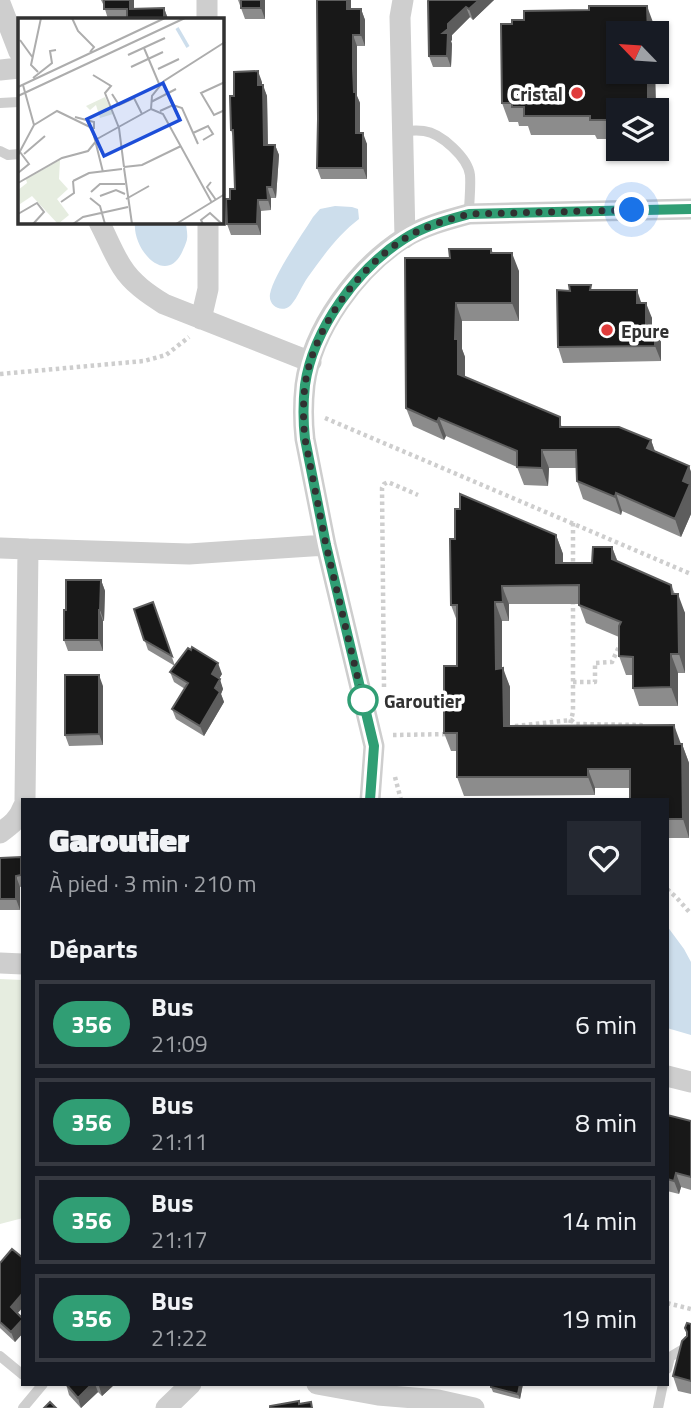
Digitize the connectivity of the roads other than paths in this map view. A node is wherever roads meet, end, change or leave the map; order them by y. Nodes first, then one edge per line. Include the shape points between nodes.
1 (207, 0) edge
2 (403, 0) edge
3 (0, 3) edge
4 (207, 18) edge
5 (18, 49) edge
6 (18, 68) edge
7 (0, 70) edge
8 (18, 102) edge
9 (0, 103) edge
10 (401, 131) junction
11 (0, 151) edge
12 (18, 154) edge
13 (691, 209) edge
14 (469, 214) junction
15 (100, 224) edge
16 (208, 224) edge
17 (405, 238) junction
18 (201, 319) junction
19 (311, 362) junction
20 (326, 545) junction
21 (0, 548) edge
22 (27, 549) junction
23 (25, 798) edge
24 (370, 798) edge
25 (21, 812) edge
26 (0, 833) edge
27 (0, 963) edge
28 (21, 964) edge
29 (669, 1076) edge
30 (691, 1082) edge
31 (685, 1348) edge
32 (0, 1356) edge
33 (669, 1361) edge
34 (21, 1373) edge
35 (39, 1386) edge
36 (189, 1386) edge
37 (326, 1386) edge
38 (663, 1386) edge
39 (368, 1395) edge
40 (406, 1402) edge
41 (23, 1408) edge
42 (166, 1408) edge
43 (474, 1408) edge
44 (658, 1408) edge

1 - 4 street
2 - 10 street
3 - 5 street
6 - 7 street
8 - 9 lane
10 - 14 lane via 433,134 464,160 470,176
10 - 17 street
11 - 12 lane
13 - 14 street
14 - 17 street
15 - 18 street via 134,281 164,303
16 - 18 street via 208,289
17 - 19 street via 348,290
18 - 19 street
19 - 20 street via 305,384 305,439
20 - 22 street via 189,554
20 - 24 street via 374,746
21 - 22 street
22 - 23 street
25 - 26 street
27 - 28 street
29 - 30 street
31 - 33 lane
32 - 34 lane
35 - 41 lane
36 - 42 street
37 - 39 street
38 - 44 lane
39 - 40 street
40 - 43 street via 438,1400

